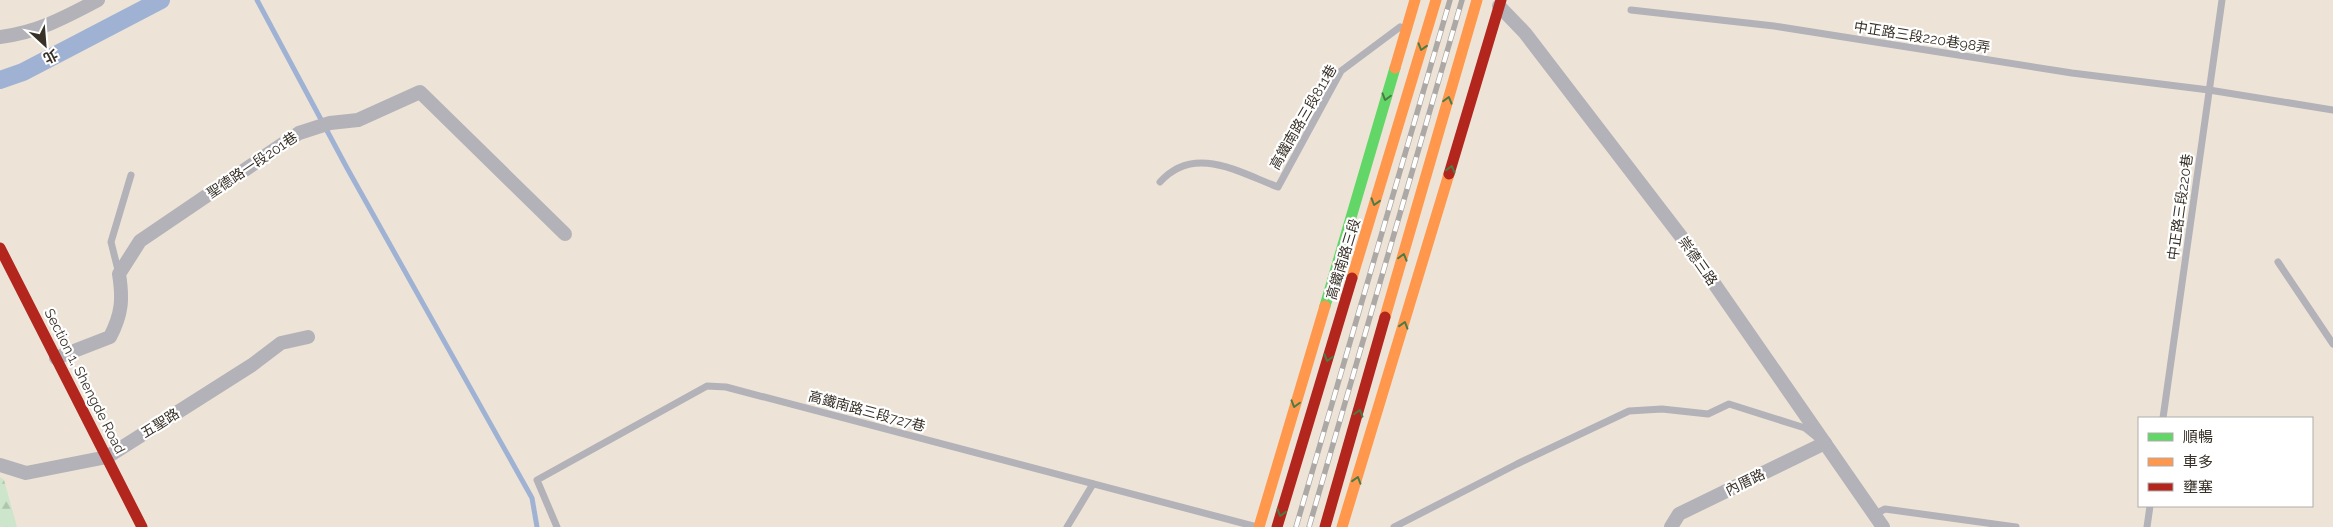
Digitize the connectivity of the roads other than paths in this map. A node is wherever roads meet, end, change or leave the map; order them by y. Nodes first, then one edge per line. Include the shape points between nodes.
1 (98, 0) edge
2 (1415, 0) edge
3 (1436, 0) edge
4 (1477, 0) edge
5 (2222, 0) edge
6 (1500, 3) edge
7 (1631, 10) dead end
8 (1408, 21) junction
9 (0, 37) edge
10 (2209, 90) junction
11 (2333, 110) edge
12 (131, 175) dead end
13 (1160, 182) dead end
14 (565, 234) dead end
15 (0, 248) edge
16 (2278, 262) dead end
17 (119, 274) junction
18 (308, 337) dead end
19 (2333, 344) edge
20 (1378, 348) junction
21 (56, 358) junction
22 (1377, 415) junction
23 (2162, 417) edge
24 (1825, 444) junction
25 (107, 457) junction
26 (0, 464) edge
27 (1093, 484) junction
28 (2150, 507) edge
29 (1875, 514) junction
30 (142, 527) edge
31 (557, 527) edge
32 (1067, 527) edge
33 (1258, 527) edge
34 (1277, 527) edge
35 (1325, 527) edge
36 (1342, 527) edge
37 (1394, 527) edge
38 (1670, 527) edge
39 (1883, 527) edge
40 (2016, 527) edge
41 (2147, 527) edge

1 - 9 street via 53,24
2 - 8 main road, 高鐵南路三段
3 -> 34 main road, 高鐵南路三段
20 -> 4 main road
5 - 10 lane, 中正路三段220巷
22 -> 6 main road
6 - 24 street, 崇德三路 via 1686,243
7 - 10 lane, 中正路三段220巷98弄 via 1774,26 2072,73
8 - 13 lane, 高鐵南路三段811巷 via 1341,71 1278,186 1214,163 1180,165
8 -> 33 main road, 高鐵南路三段
10 - 11 lane, 中正路三段220巷98弄
10 - 23 lane, 中正路三段220巷
12 - 17 lane via 111,242
14 - 17 street, 聖德路一段201巷 via 420,92 358,120 299,133 140,241
15 - 21 main road, Section 1, Shengde Road
16 - 19 lane
17 - 21 street via 122,298 110,337
18 - 25 street, 五聖路 via 281,343 252,366
20 - 22 main road
35 -> 20 main road
21 - 25 main road, Section 1, Shengde Road
36 -> 22 main road
24 - 29 street, 崇德三路
24 - 37 lane via 1805,428 1729,404 1708,414 1662,409 1629,411
24 - 38 street, 內厝路 via 1679,514
25 - 26 street, 五聖路 via 26,473
25 - 30 main road, Section 1, Shengde Road
27 - 31 lane, 高鐵南路三段727巷 via 726,387 707,386 537,480
27 - 32 lane
27 - 33 lane, 高鐵南路三段727巷
28 - 41 lane
29 - 39 street, 崇德三路
29 - 40 lane via 1886,509

